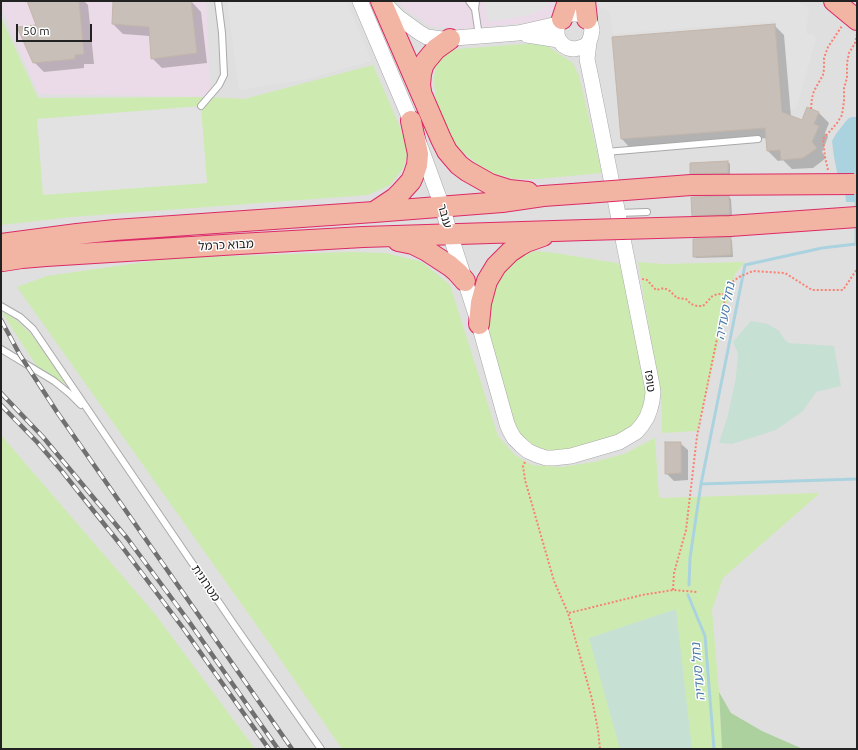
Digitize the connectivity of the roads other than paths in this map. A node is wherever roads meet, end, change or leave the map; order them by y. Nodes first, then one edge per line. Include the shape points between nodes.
1 (218, 1) edge
2 (360, 1) edge
3 (382, 1) edge
4 (469, 1) edge
5 (476, 1) edge
6 (834, 1) edge
7 (475, 9) junction
8 (586, 10) edge
9 (563, 15) edge
10 (851, 21) edge
11 (518, 33) junction
12 (479, 36) junction
13 (450, 39) junction
14 (589, 42) junction
15 (564, 44) junction
16 (591, 78) junction
17 (422, 95) junction
18 (201, 106) dead end
19 (411, 121) junction
20 (758, 139) dead end
21 (606, 152) junction
22 (855, 184) edge
23 (560, 195) junction
24 (442, 206) junction
25 (374, 212) junction
26 (647, 212) dead end
27 (618, 213) junction
28 (857, 217) edge
29 (558, 231) junction
30 (450, 234) junction
31 (382, 237) junction
32 (2, 253) edge
33 (465, 281) junction
34 (1, 306) edge
35 (479, 324) junction
36 (1, 349) edge
37 (92, 417) junction
38 (321, 749) edge

1 - 18 lane via 224,74 219,85
2 - 19 street, ענבר
3 - 13 street via 398,17 427,37
3 - 17 highway
4 - 7 lane
5 - 7 lane
6 - 10 highway
7 - 12 lane
8 - 9 street via 583,16
8 - 14 street, טופז via 592,30
9 - 11 street
9 - 15 street via 557,35
11 - 12 street
11 - 15 street
12 - 13 street
13 - 17 highway via 430,55 423,66 420,85
14 - 15 street via 574,49
14 - 16 street, טופז
15 - 16 street via 576,55
16 - 21 street, טופז
17 - 23 highway via 441,139 466,171 508,190
19 - 24 street, ענבר
19 - 25 highway via 418,154 414,174 395,198
20 - 21 lane
21 - 27 street, טופז
22 - 23 highway, bridge via 691,185
23 - 24 highway, מבוא כרמל
24 - 25 highway, מבוא כרמל
24 - 30 street, ענבר
25 - 32 highway, מבוא כרמל via 115,230 32,239
26 - 27 lane
27 - 35 street, טופז via 652,384 650,409 636,432 619,442 571,456 553,458 528,451 510,432
28 - 29 highway, מבוא כרמל, bridge via 730,226
29 - 30 highway, מבוא כרמל
29 - 35 highway via 526,242 510,252 496,266 484,292
30 - 31 highway, מבוא כרמל
30 - 33 street, ענבר
31 - 32 highway, מבוא כרמל via 22,258
31 - 33 highway via 427,250 450,266
33 - 35 street, ענבר
34 - 37 lane, מטרונית via 20,317 33,329
36 - 37 lane, מטרונית via 62,387
37 - 38 lane, מטרונית

